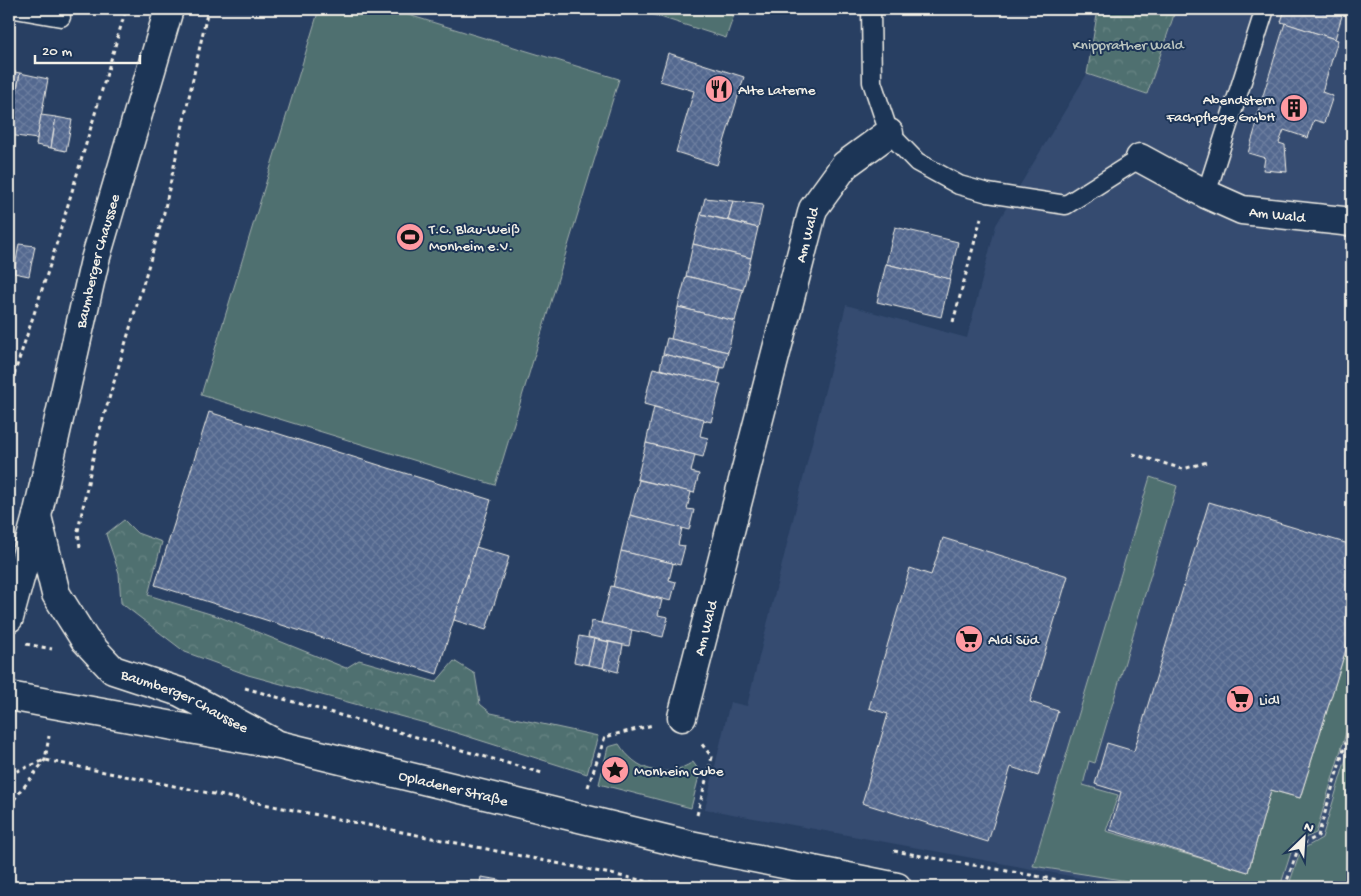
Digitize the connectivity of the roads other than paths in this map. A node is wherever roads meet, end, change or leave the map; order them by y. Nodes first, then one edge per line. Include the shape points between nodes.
1 (15, 9) edge
2 (169, 9) edge
3 (871, 9) edge
4 (1265, 9) edge
5 (61, 18) dead end
6 (889, 133) junction
7 (1140, 158) joint
8 (1206, 194) junction
9 (1352, 222) edge
10 (37, 516) junction
11 (14, 630) edge
12 (9, 696) edge
13 (682, 717) road end
14 (278, 745) junction
15 (897, 887) edge

1 - 5 lane
2 - 10 street, Baumberger Chaussee via 95,260
3 - 6 lane via 872,82
4 - 8 lane
6 - 7 lane, Am Wald via 916,162 959,185 988,193 1066,205
6 - 13 street, Am Wald via 845,165 813,209
7 - 8 street, Am Wald
8 - 9 street, Am Wald via 1242,210
10 - 11 street, Baumberger Chaussee
10 - 14 street, Baumberger Chaussee via 56,594 76,646 113,670 180,692
12 - 14 street, Opladener Straße
14 - 15 street, Opladener Straße via 690,845

